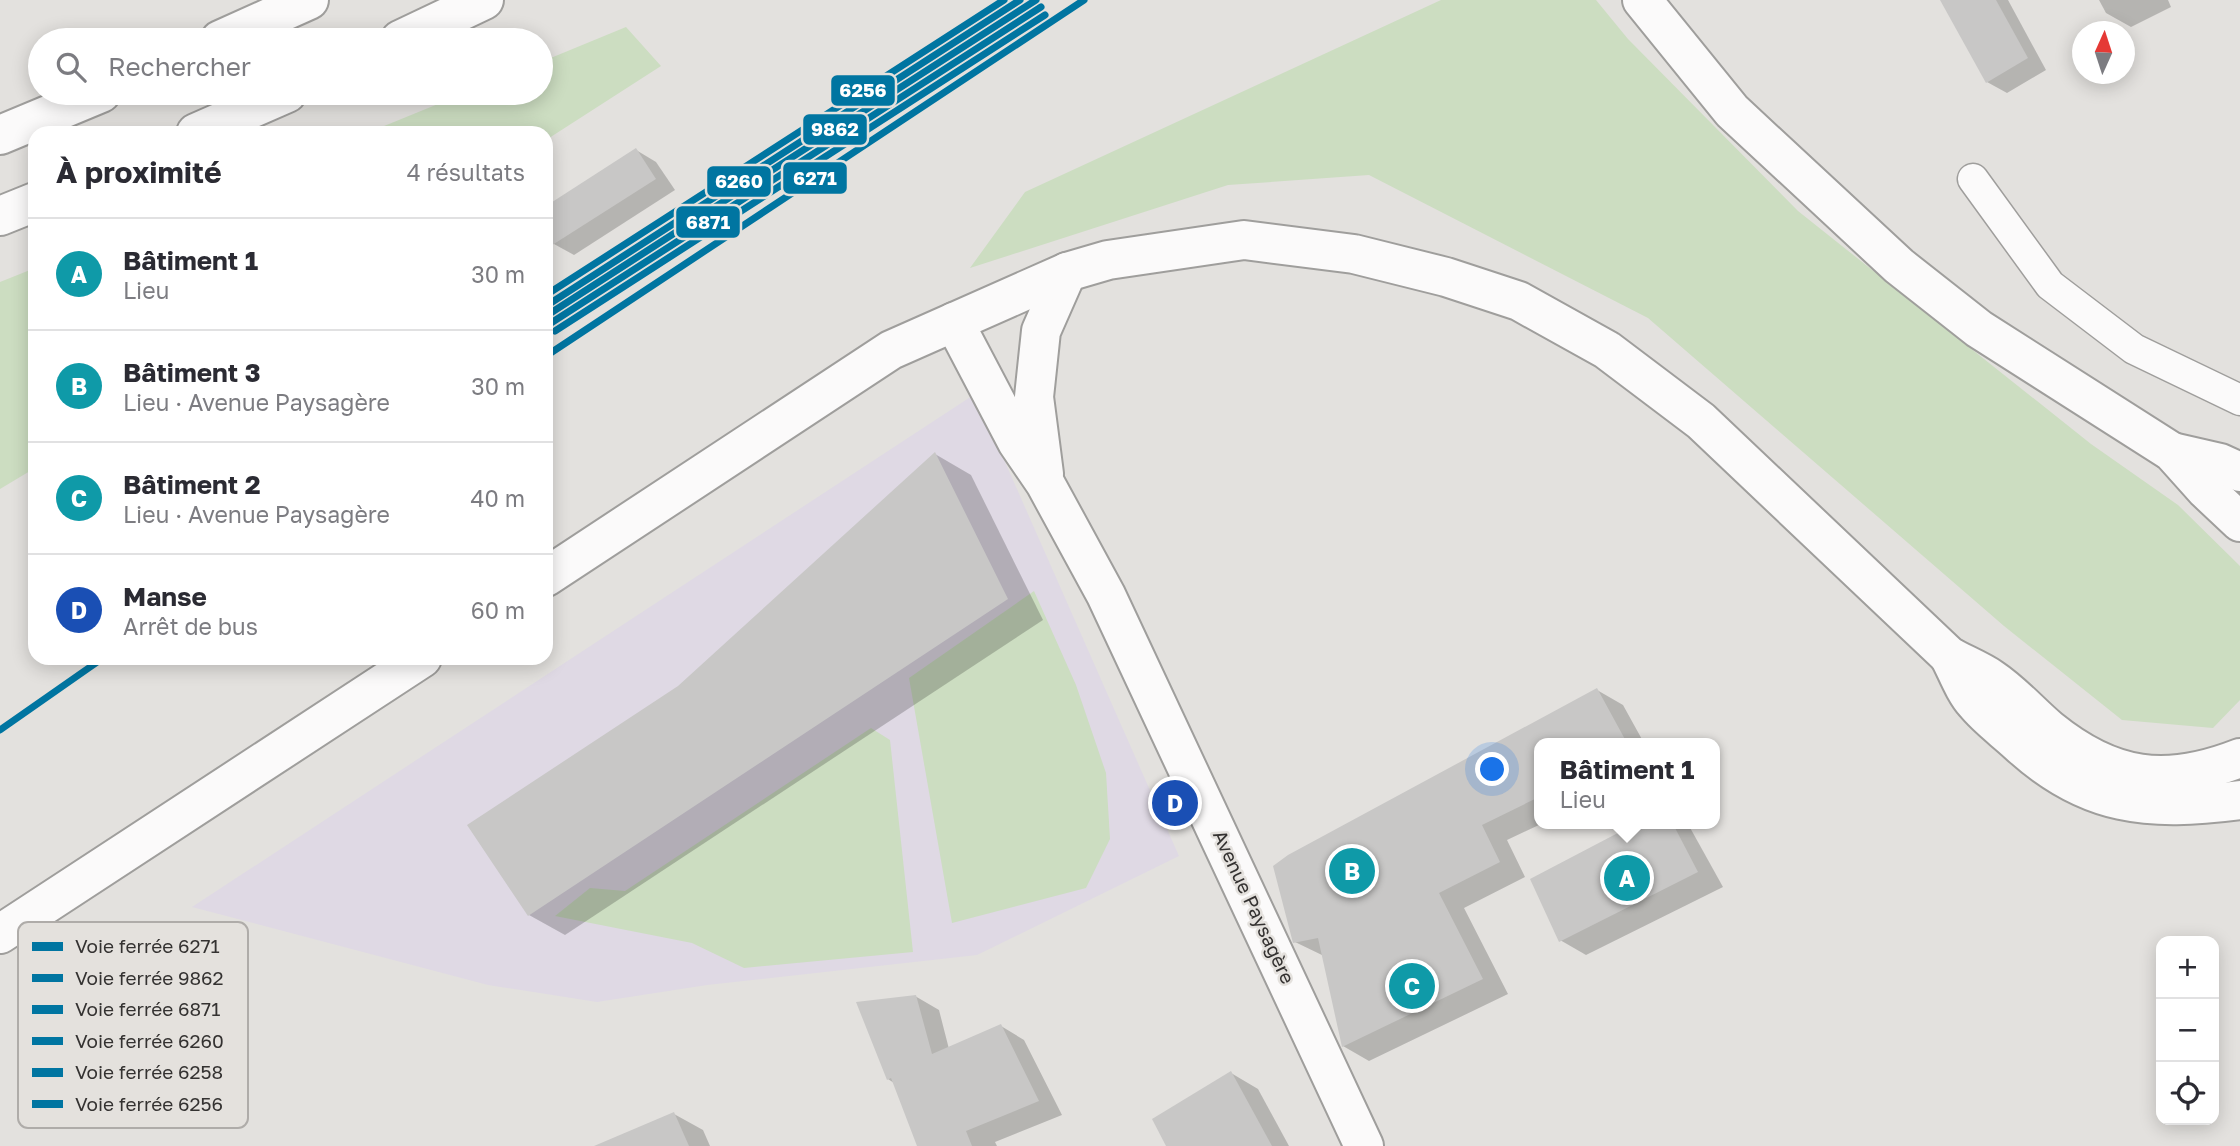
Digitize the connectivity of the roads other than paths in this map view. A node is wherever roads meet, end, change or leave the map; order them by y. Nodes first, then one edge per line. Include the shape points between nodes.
1 (309, 0) edge
2 (484, 0) edge
3 (1642, 0) edge
4 (247, 28) edge
5 (425, 28) edge
6 (72, 105) edge
7 (260, 105) edge
8 (212, 126) edge
9 (0, 135) edge
10 (1973, 179) dead end
11 (28, 205) edge
12 (0, 216) edge
13 (1067, 272) junction
14 (954, 322) junction
15 (2240, 400) edge
16 (2172, 453) junction
17 (2240, 472) edge
18 (1045, 483) junction
19 (2240, 522) edge
20 (553, 572) edge
21 (1949, 656) junction
22 (411, 665) edge
23 (2240, 758) edge
24 (2240, 800) edge
25 (18, 922) edge
26 (18, 922) edge
27 (0, 934) edge
28 (1364, 1146) edge

1 - 4 main road
2 - 5 main road
3 - 16 main road via 1732,111 1899,266 1979,329
6 - 9 main road
7 - 8 main road
10 - 15 street via 2050,285 2134,349
11 - 12 main road
13 - 14 main road
13 - 18 main road, Avenue Paysagère via 1041,331 1038,357 1034,397
13 - 21 main road via 1108,260 1244,240 1354,254 1519,301 1607,350 1701,421
14 - 18 main road, Avenue Paysagère via 1017,442
14 - 20 main road via 891,351
16 - 17 main road
16 - 19 main road
18 - 28 main road, Avenue Paysagère via 1111,607
21 - 23 main road via 1994,680 2051,731 2100,762 2133,773 2176,777
21 - 24 main road via 1973,702 2038,761 2090,793 2135,803 2191,806
22 - 26 main road
25 - 27 main road

